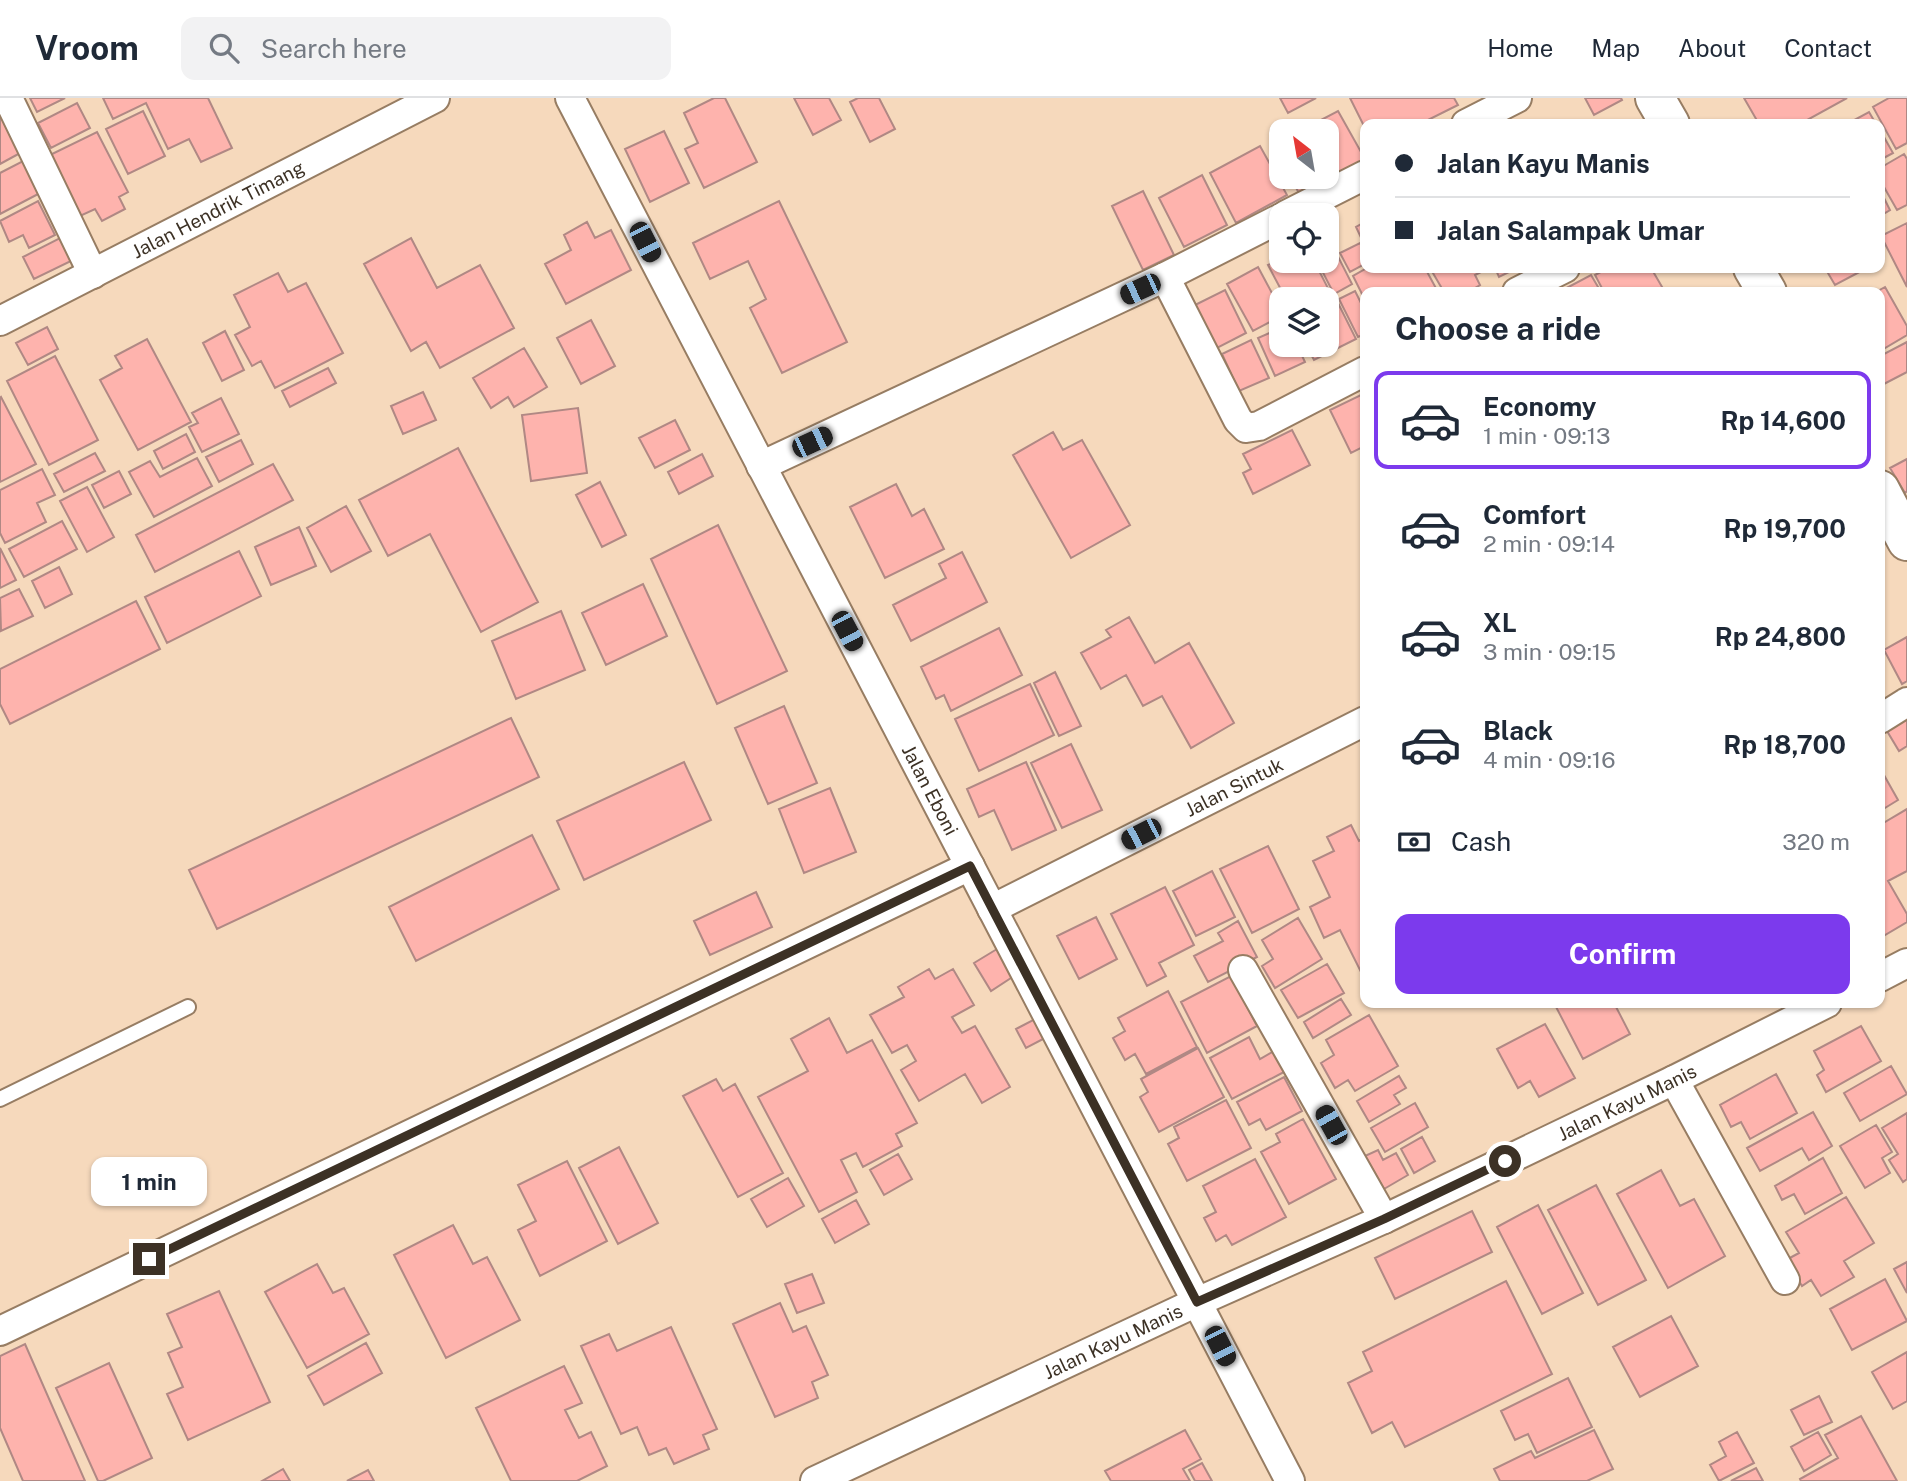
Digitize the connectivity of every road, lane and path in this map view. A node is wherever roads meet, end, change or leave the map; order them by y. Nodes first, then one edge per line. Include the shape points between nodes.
1 (8, 98) edge
2 (435, 98) edge
3 (570, 98) edge
4 (1517, 98) edge
5 (1655, 98) edge
6 (1475, 119) edge
7 (1667, 119) edge
8 (1360, 178) edge
9 (1310, 203) edge
10 (1269, 224) edge
11 (1555, 273) edge
12 (93, 274) junction
13 (1165, 277) junction
14 (1527, 287) edge
15 (0, 321) edge
16 (1360, 374) edge
17 (761, 466) junction
18 (1885, 499) edge
19 (1907, 541) edge
20 (1907, 702) edge
21 (1885, 716) edge
22 (1360, 724) edge
23 (970, 866) junction
24 (992, 909) junction
25 (1907, 963) edge
26 (1243, 970) dead end
27 (1885, 974) edge
28 (188, 1007) dead end
29 (1817, 1008) edge
30 (1674, 1080) junction
31 (0, 1100) edge
32 (1384, 1219) junction
33 (1785, 1280) dead end
34 (1197, 1302) junction
35 (0, 1331) edge
36 (815, 1481) edge
37 (1290, 1481) edge

1 - 12 street
2 - 12 street, Jalan Hendrik Timang
3 - 17 street, Jalan Eboni
4 - 6 street
5 - 7 street
8 - 9 street
10 - 13 street
11 - 14 street
12 - 15 street, Jalan Hendrik Timang
13 - 16 street via 1246,428 1259,426
13 - 17 street
17 - 23 street, Jalan Eboni
18 - 19 street
20 - 21 street
22 - 24 street, Jalan Sintuk
23 - 24 street, Jalan Eboni
23 - 35 street
24 - 34 street, Jalan Eboni
25 - 27 street
26 - 32 street
28 - 31 lane
29 - 30 street, Jalan Kayu Manis
30 - 32 street, Jalan Kayu Manis
30 - 33 street
32 - 34 street, Jalan Kayu Manis
34 - 36 street, Jalan Kayu Manis
34 - 37 street, Jalan Eboni

